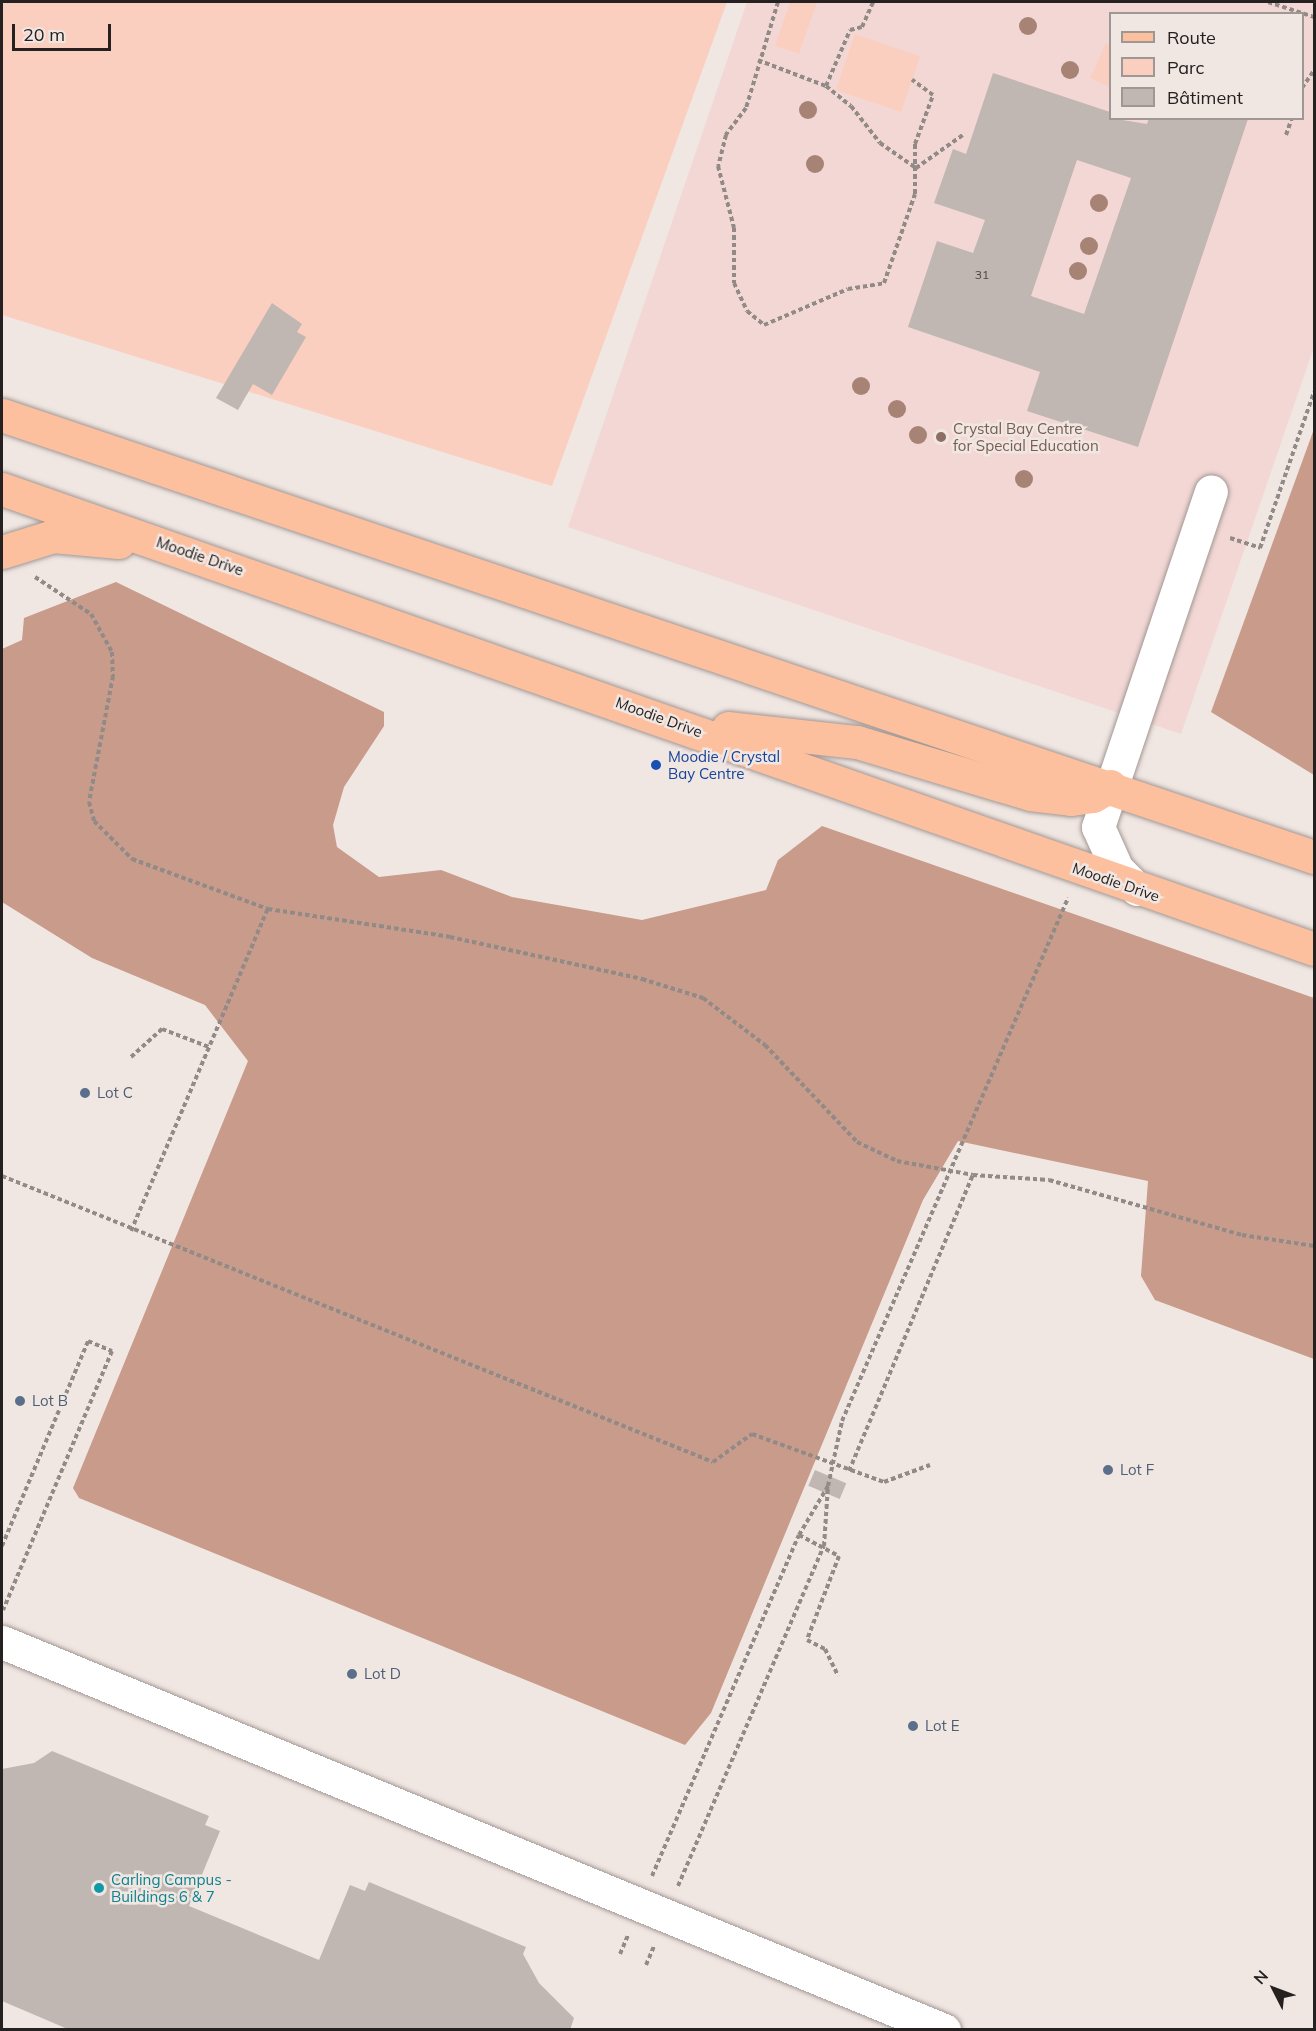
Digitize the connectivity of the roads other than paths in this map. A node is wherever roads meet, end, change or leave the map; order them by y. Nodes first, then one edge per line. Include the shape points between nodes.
1 (2, 414) edge
2 (2, 489) edge
3 (1211, 491) dead end
4 (176, 548) junction
5 (2, 552) edge
6 (674, 722) junction
7 (1110, 786) junction
8 (1314, 857) edge
9 (1137, 890) junction
10 (1314, 950) edge
11 (2, 1642) edge
12 (944, 2030) edge

1 - 7 main road
2 - 4 main road, Moodie Drive
3 - 7 lane
4 - 5 main road via 53,536
4 - 6 main road, Moodie Drive
6 - 7 main road via 857,742 1030,794 1071,799 1093,796
6 - 9 main road, Moodie Drive
7 - 8 main road
7 - 9 lane via 1098,827 1117,869
9 - 10 main road, Moodie Drive
11 - 12 lane

